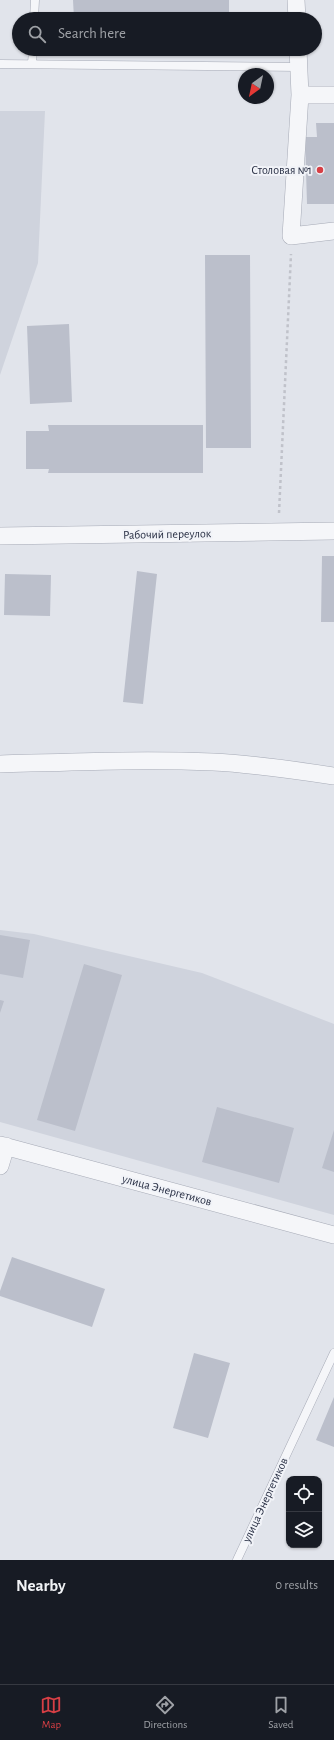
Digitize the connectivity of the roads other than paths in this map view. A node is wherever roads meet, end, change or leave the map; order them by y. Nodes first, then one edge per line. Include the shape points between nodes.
1 (35, 0) edge
2 (296, 0) edge
3 (34, 12) edge
4 (297, 12) edge
5 (33, 56) edge
6 (298, 56) edge
7 (0, 64) edge
8 (32, 64) junction
9 (299, 68) junction
10 (300, 95) junction
11 (334, 95) edge
12 (334, 231) edge
13 (334, 531) edge
14 (0, 536) edge
15 (0, 764) edge
16 (334, 776) edge
17 (3, 1146) edge
18 (0, 1166) edge
19 (334, 1235) edge
20 (334, 1353) edge
21 (237, 1560) edge

1 - 3 lane
2 - 4 street
5 - 8 lane
6 - 9 street
7 - 8 lane
8 - 9 lane
9 - 10 street
10 - 11 street
10 - 12 street via 292,236
13 - 14 street, Рабочий переулок
15 - 16 street via 161,760 268,766
17 - 18 street
17 - 19 street, улица Энергетиков
20 - 21 lane, улица Энергетиков

